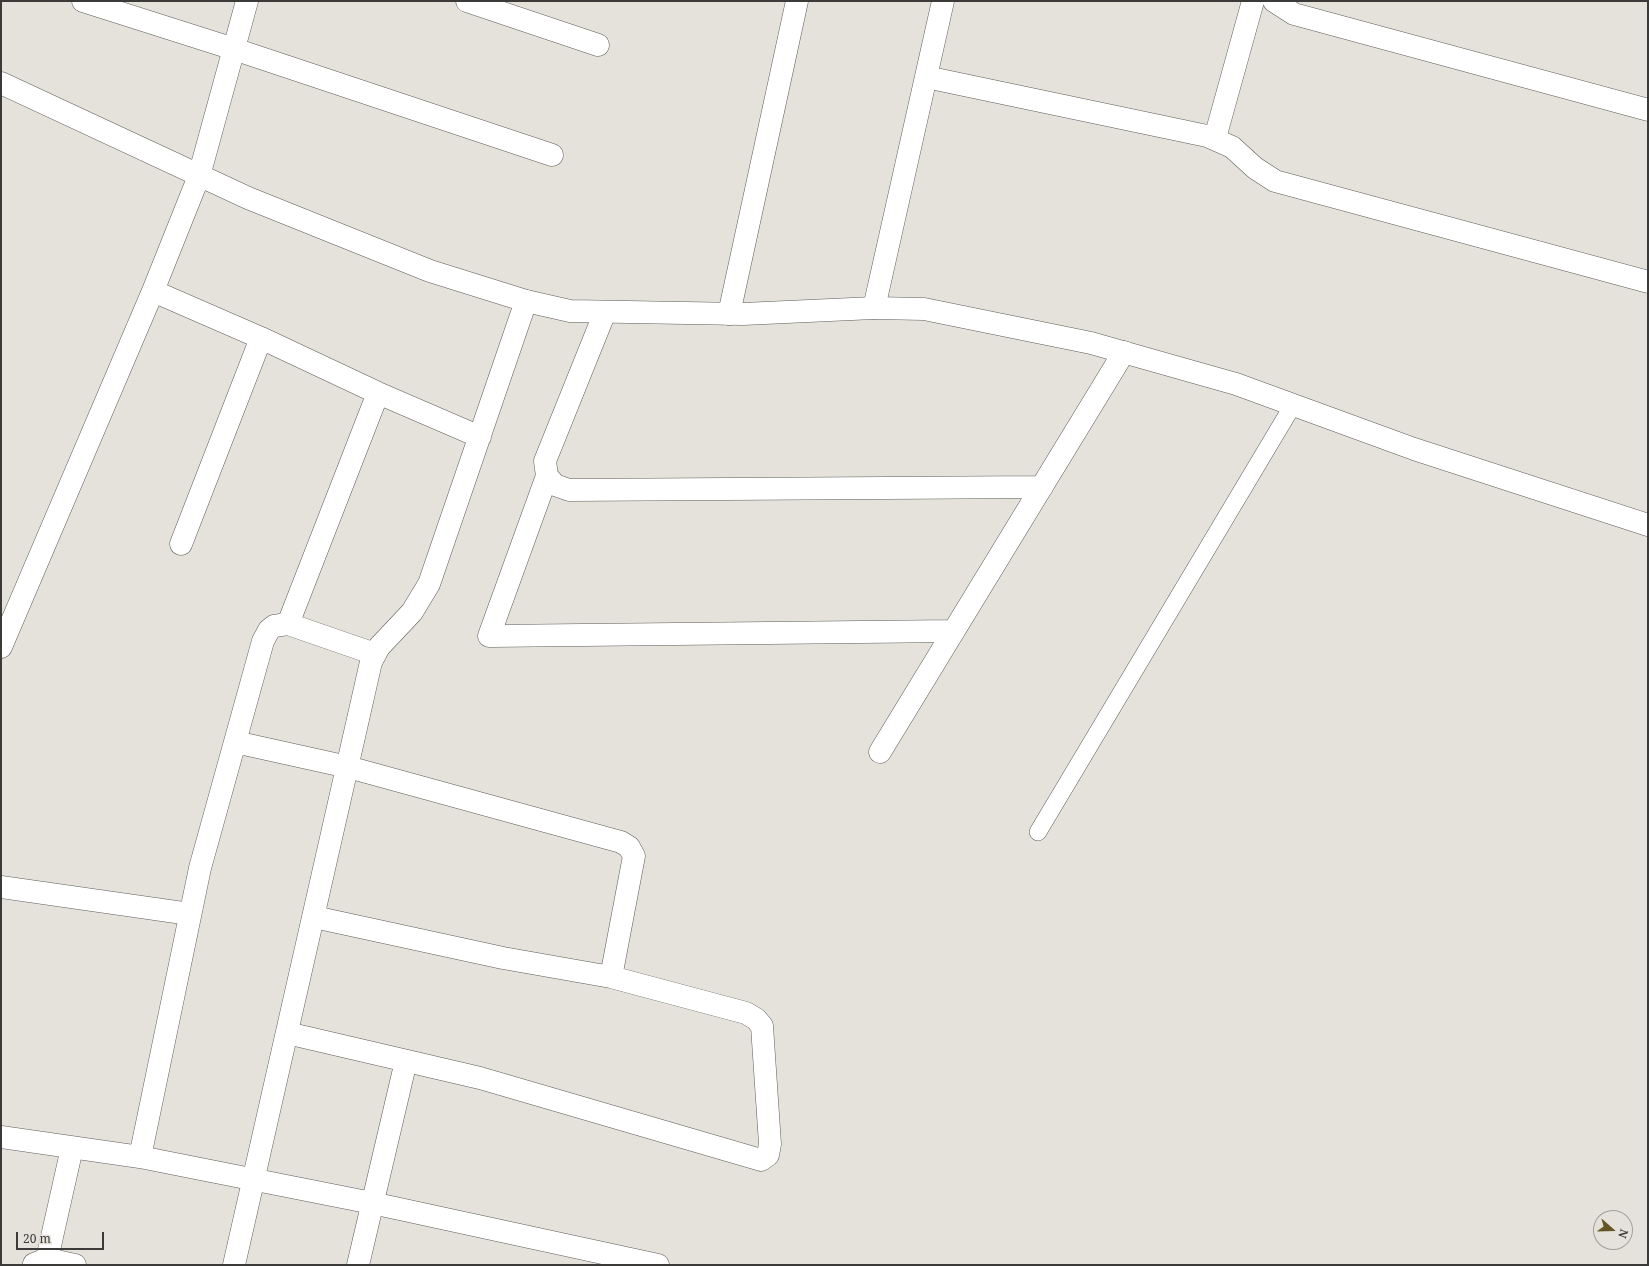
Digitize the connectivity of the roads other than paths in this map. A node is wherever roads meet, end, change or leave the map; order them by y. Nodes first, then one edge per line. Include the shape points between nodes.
1 (83, 1) edge
2 (247, 1) edge
3 (467, 1) edge
4 (797, 1) edge
5 (943, 1) edge
6 (1253, 1) edge
7 (1274, 1) edge
8 (598, 45) dead end
9 (234, 49) junction
10 (926, 78) junction
11 (1, 83) edge
12 (1648, 110) edge
13 (1215, 138) junction
14 (552, 154) dead end
15 (199, 176) junction
16 (1648, 282) edge
17 (153, 291) junction
18 (526, 301) junction
19 (874, 308) junction
20 (605, 312) junction
21 (729, 314) junction
22 (262, 338) junction
23 (1124, 352) junction
24 (378, 393) junction
25 (1293, 405) junction
26 (480, 437) junction
27 (547, 476) junction
28 (1042, 487) junction
29 (1648, 525) edge
30 (181, 544) dead end
31 (288, 624) junction
32 (954, 631) junction
33 (1, 647) edge
34 (375, 654) junction
35 (235, 742) junction
36 (880, 752) dead end
37 (348, 767) junction
38 (1038, 832) dead end
39 (1, 887) edge
40 (190, 914) junction
41 (314, 917) junction
42 (611, 978) junction
43 (287, 1033) junction
44 (406, 1061) junction
45 (1, 1137) edge
46 (72, 1148) junction
47 (140, 1157) junction
48 (254, 1181) junction
49 (372, 1203) junction
50 (40, 1262) edge
51 (75, 1265) edge
52 (234, 1265) edge
53 (358, 1265) edge
54 (658, 1265) edge

1 - 9 street
2 - 9 street
3 - 8 street
4 - 21 street
5 - 10 street
6 - 13 street
7 - 12 street via 1294,14
9 - 14 street
9 - 15 street
10 - 13 street
10 - 19 street
11 - 15 street
13 - 16 street via 1232,147 1255,168 1275,181
15 - 17 street
15 - 18 street via 430,271
17 - 22 street
17 - 33 street
18 - 20 street via 570,311
18 - 26 street
19 - 21 street
19 - 23 street via 924,309
20 - 21 street
20 - 27 street via 545,461
22 - 24 street
22 - 30 street
23 - 25 street via 1236,384
23 - 28 street
24 - 26 street
24 - 31 street
25 - 29 street via 1414,449
25 - 38 lane
26 - 34 street via 429,584 412,612
27 - 28 street via 555,485 569,490
27 - 32 street via 489,636
28 - 32 street
31 - 34 street
31 - 35 street via 274,626 263,641
32 - 36 street
34 - 37 street via 371,662
35 - 37 street
35 - 40 street
37 - 41 street
37 - 42 street via 621,842 629,847 634,856
39 - 40 street
40 - 47 street
41 - 42 street via 503,958
41 - 43 street
42 - 44 street via 746,1013 756,1019 762,1026 770,1144 768,1155 761,1160 480,1078
43 - 44 street
43 - 48 street
44 - 49 street
45 - 46 street
46 - 47 street
46 - 50 street
47 - 48 street
48 - 49 street
48 - 52 street
49 - 53 street
49 - 54 street
50 - 51 street

